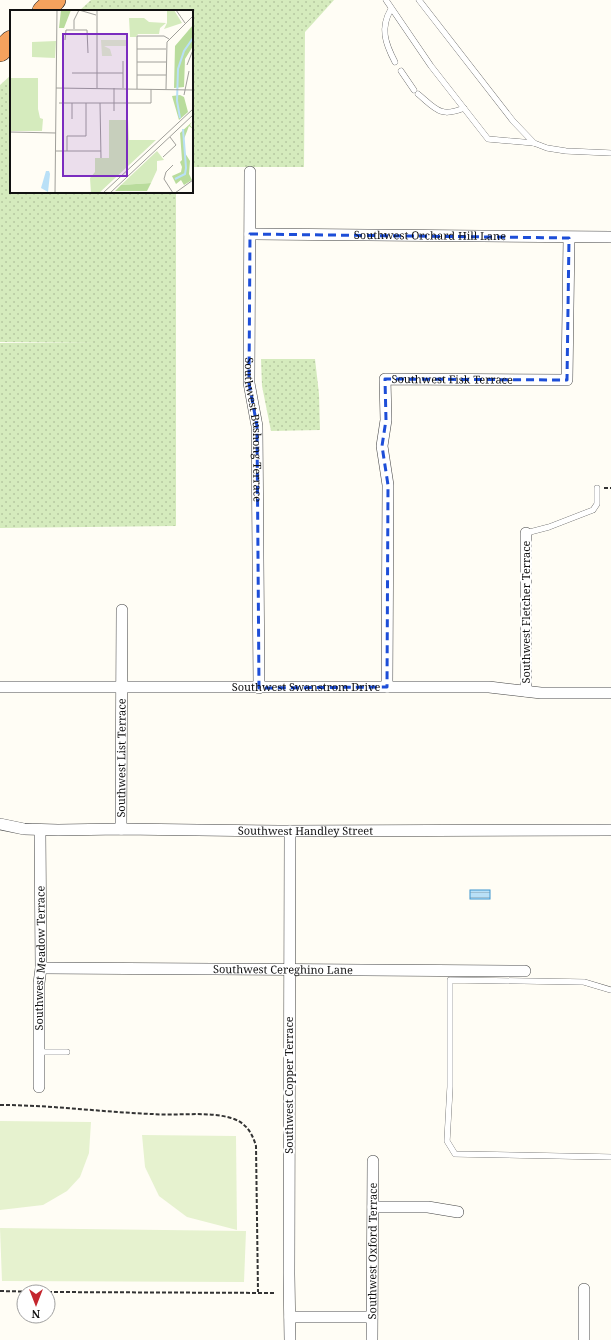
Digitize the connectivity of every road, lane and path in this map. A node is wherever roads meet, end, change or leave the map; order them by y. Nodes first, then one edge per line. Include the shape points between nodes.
1 (55, 0) edge
2 (386, 0) edge
3 (419, 0) edge
4 (391, 9) junction
5 (44, 10) edge
6 (10, 42) edge
7 (0, 52) edge
8 (395, 62) dead end
9 (401, 71) dead end
10 (464, 108) junction
11 (534, 143) junction
12 (611, 153) edge
13 (250, 172) dead end
14 (250, 234) junction
15 (611, 237) edge
16 (569, 238) junction
17 (597, 488) dead end
18 (526, 533) joint
19 (122, 610) dead end
20 (0, 687) edge
21 (387, 687) junction
22 (122, 688) junction
23 (259, 688) junction
24 (526, 691) junction
25 (611, 693) edge
26 (0, 824) edge
27 (121, 829) junction
28 (40, 830) junction
29 (611, 830) edge
30 (290, 831) junction
31 (41, 968) junction
32 (291, 970) junction
33 (525, 971) dead end
34 (611, 990) edge
35 (39, 1052) junction
36 (67, 1052) dead end
37 (38, 1087) dead end
38 (0, 1105) edge
39 (611, 1157) edge
40 (373, 1161) dead end
41 (373, 1207) junction
42 (458, 1212) dead end
43 (584, 1288) dead end
44 (0, 1291) edge
45 (16, 1291) edge
46 (56, 1292) edge
47 (258, 1292) junction
48 (276, 1292) dead end
49 (290, 1317) junction
50 (372, 1317) junction
51 (290, 1340) edge
52 (372, 1340) edge
53 (584, 1340) edge

1 - 5 highway
2 - 4 lane
3 - 11 lane via 513,121
4 - 8 lane via 385,19 384,39
4 - 10 lane
6 - 7 highway
9 - 10 lane via 416,92 439,111 451,114
10 - 11 lane via 488,139
11 - 12 lane via 566,151
13 - 14 street, Southwest Bushong Terrace
14 - 16 street, Southwest Orchard Hill Lane
14 - 23 street, Southwest Bushong Terrace via 249,383 257,426
15 - 16 street, Southwest Orchard Hill Lane
16 - 21 street, Southwest Fisk Terrace via 567,380 385,379 386,420 382,446 388,485
17 - 18 lane via 598,504 593,510
18 - 24 street, Southwest Fletcher Terrace
19 - 22 street, Southwest List Terrace
20 - 22 street, Southwest Swanstrom Drive
21 - 23 street, Southwest Swanstrom Drive
21 - 24 street, Southwest Swanstrom Drive via 489,687
22 - 23 street, Southwest Swanstrom Drive
22 - 27 street, Southwest List Terrace
24 - 25 street, Southwest Swanstrom Drive
26 - 28 street, Southwest Handley Street via 11,828
27 - 28 street, Southwest Handley Street
27 - 30 street, Southwest Handley Street
28 - 31 street, Southwest Meadow Terrace
29 - 30 street, Southwest Handley Street
30 - 32 street, Southwest Copper Terrace
31 - 32 street, Southwest Cereghino Lane
31 - 35 street, Southwest Meadow Terrace
32 - 33 street, Southwest Cereghino Lane
32 - 49 street, Southwest Copper Terrace via 288,1158
34 - 39 lane via 584,982 450,980 450,1088 447,1141 455,1154
35 - 36 lane
35 - 37 street, Southwest Meadow Terrace
38 - 47 path via 230,1117 243,1124 253,1136 257,1156
40 - 41 street, Southwest Oxford Terrace
41 - 42 street via 428,1207
41 - 50 street, Southwest Oxford Terrace
43 - 53 street
44 - 45 path
46 - 47 path
47 - 48 path
49 - 50 street
49 - 51 street, Southwest Copper Terrace
50 - 52 street, Southwest Oxford Terrace

